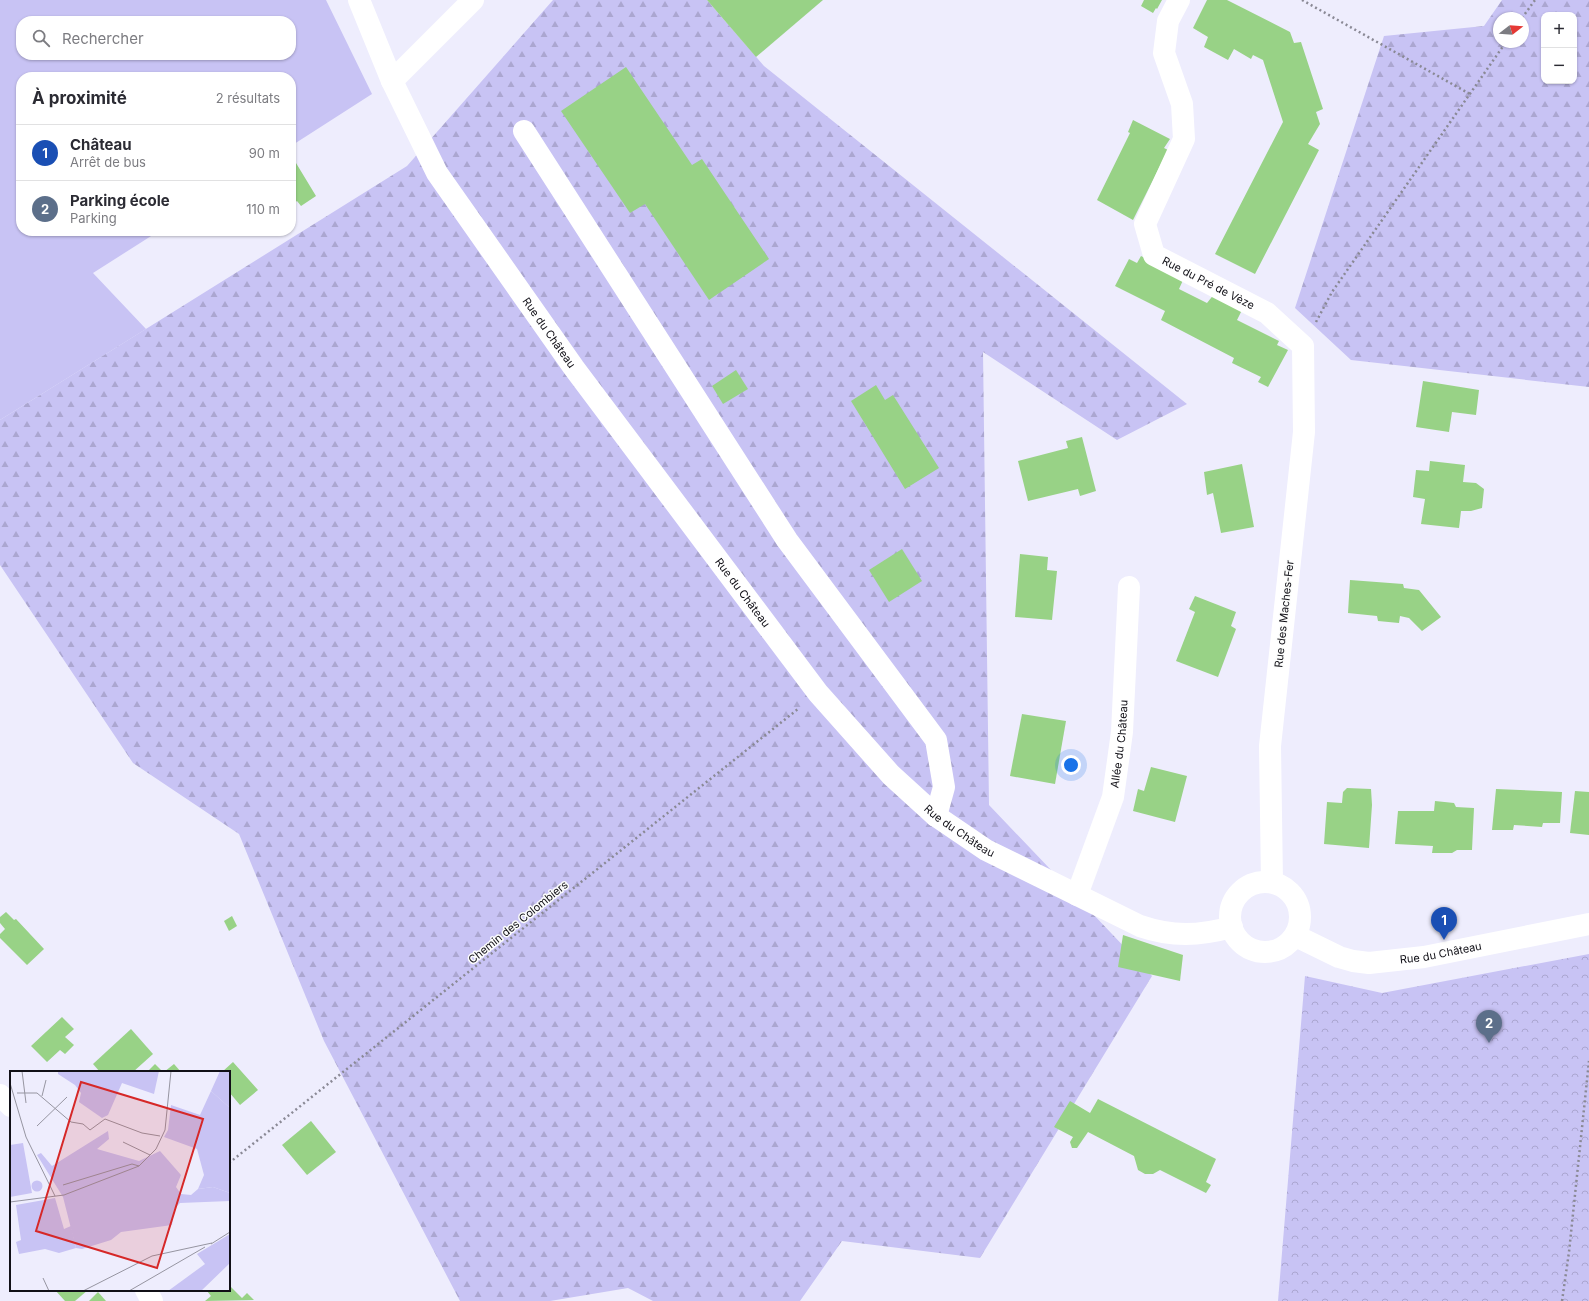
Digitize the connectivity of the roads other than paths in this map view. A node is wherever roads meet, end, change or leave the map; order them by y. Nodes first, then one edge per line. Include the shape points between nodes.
1 (359, 0) edge
2 (473, 0) edge
3 (1179, 0) edge
4 (392, 80) junction
5 (524, 132) dead end
6 (1304, 346) joint
7 (1129, 587) dead end
8 (936, 816) junction
9 (1272, 882) junction
10 (1077, 895) junction
11 (1589, 924) edge
12 (1232, 927) junction
13 (1296, 936) junction
14 (0, 1095) edge
15 (10, 1105) edge
16 (147, 1291) edge
17 (152, 1301) edge

1 - 4 street, Rue du Château
2 - 4 street
3 - 6 street, Rue du Pré de Vèze via 1168,21 1164,53 1182,104 1184,138 1145,224 1154,255 1267,312
4 - 8 street, Rue du Château via 441,179 574,368 818,693 891,774
5 - 8 street via 786,540 936,740 944,787
6 - 9 street, Rue des Maches-Fer via 1304,432 1270,746
7 - 10 street, Allée du Château via 1122,732 1113,797
8 - 10 street, Rue du Château via 986,850
9 - 12 street via 1252,884 1239,894 1231,908
9 - 13 street via 1288,890 1298,904 1301,920
10 - 12 street, Rue du Château via 1140,926 1156,931 1188,935
11 - 13 street, Rue du Château via 1424,957 1369,963 1353,962 1339,957
12 - 13 street via 1242,944 1257,952 1279,950
14 - 15 street
16 - 17 street

